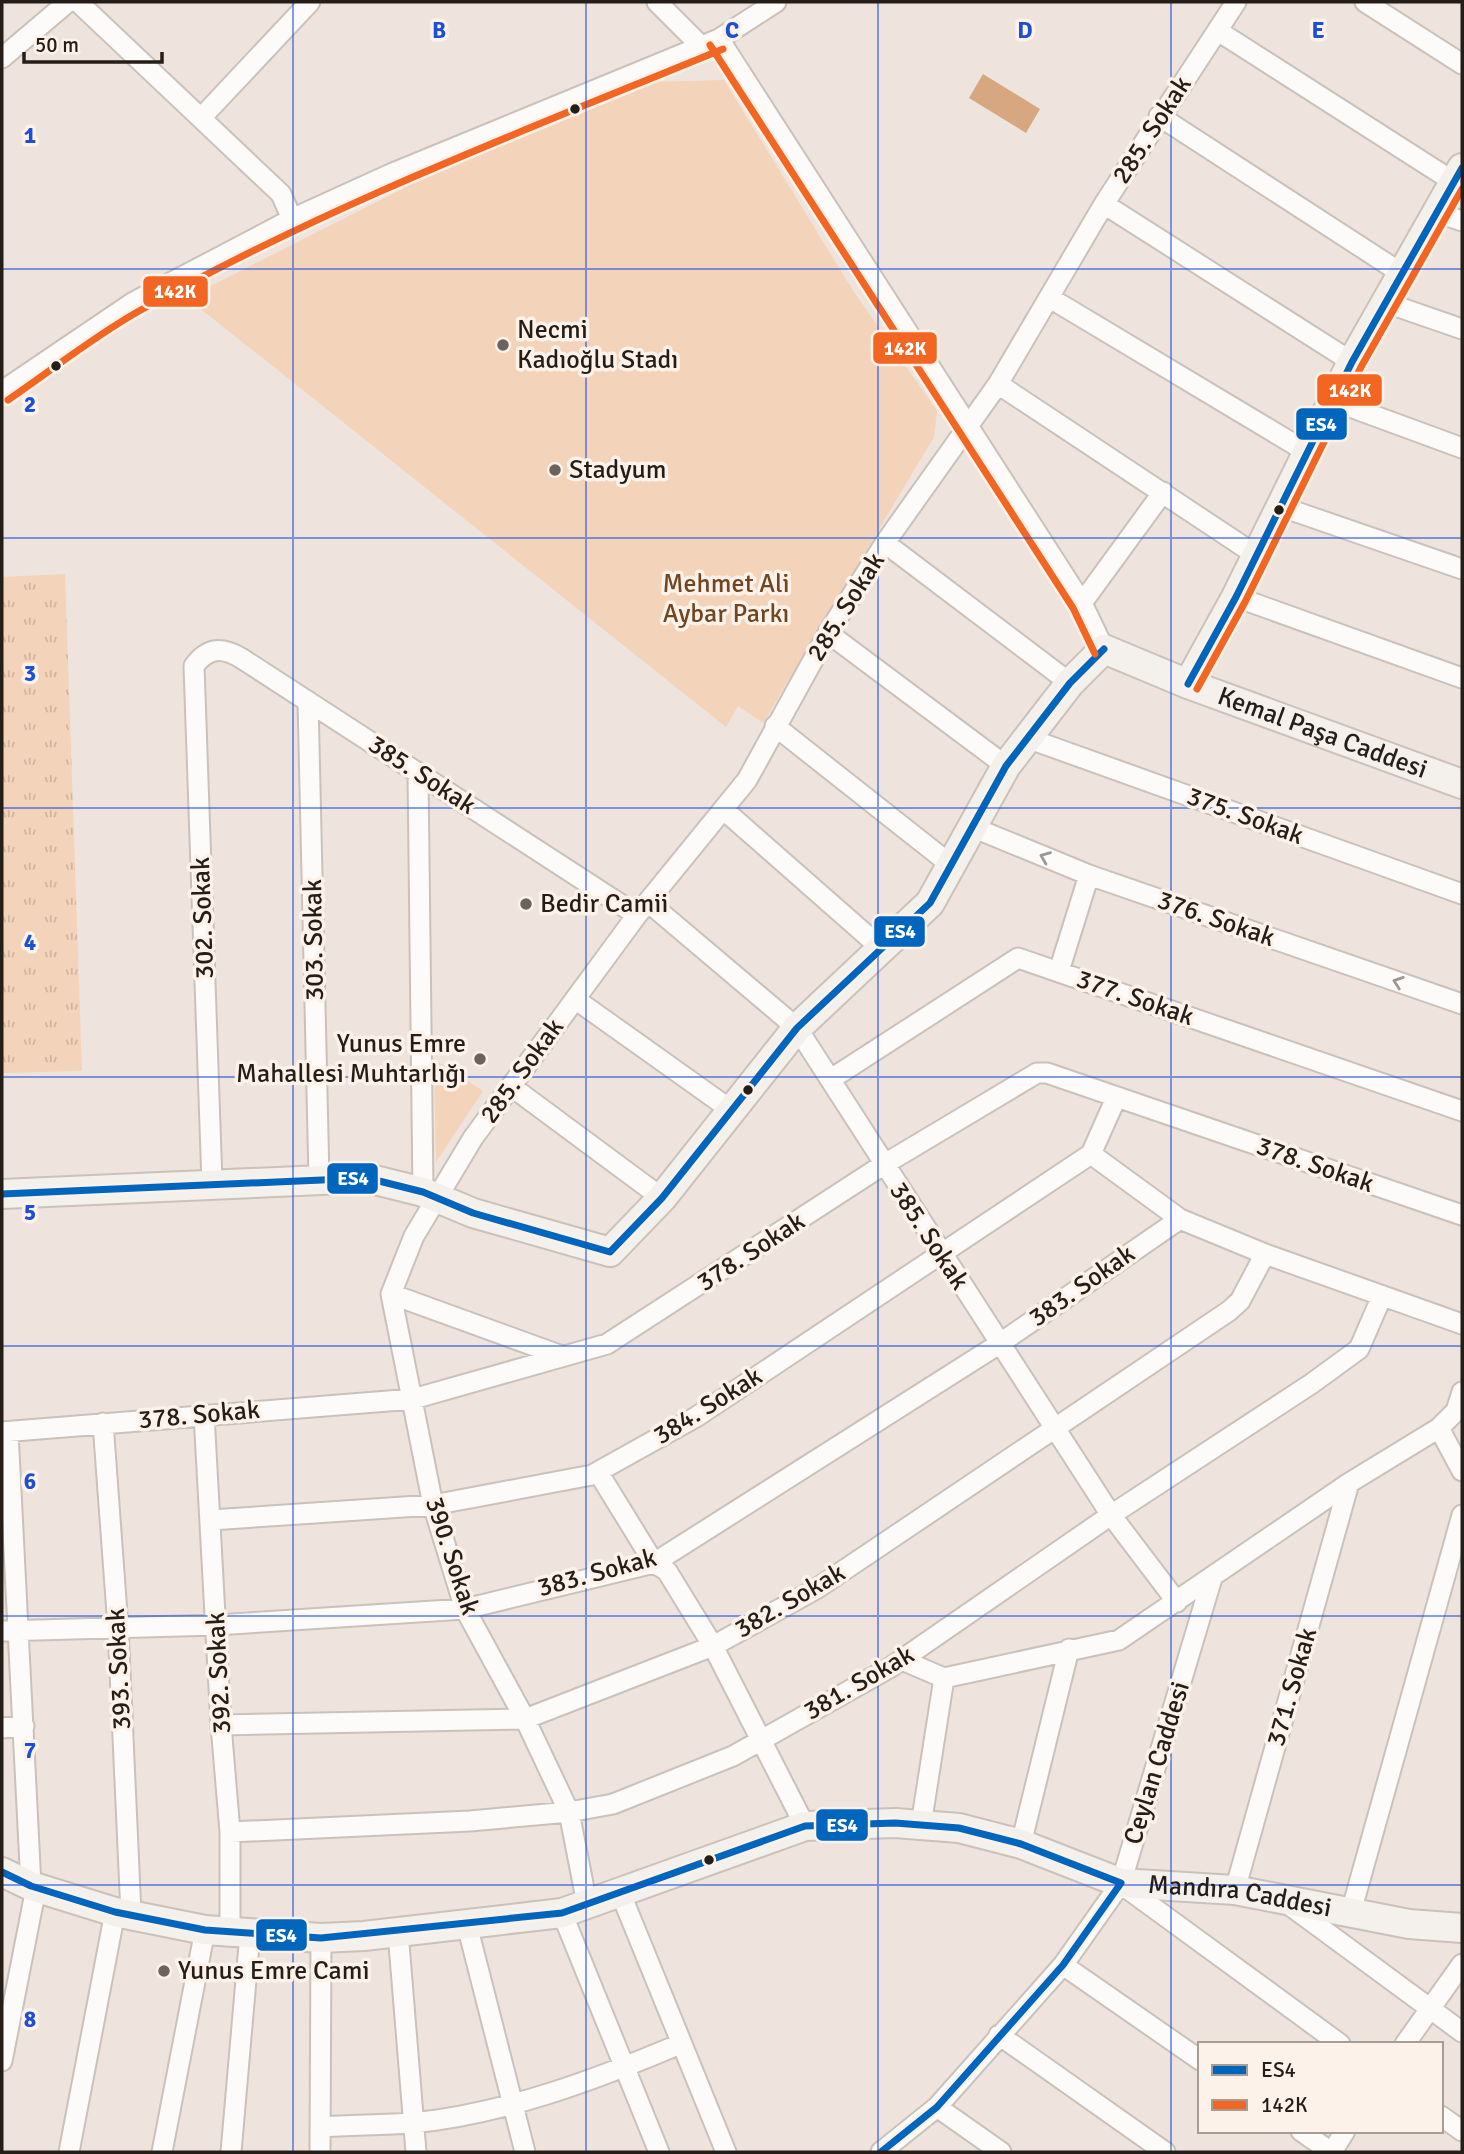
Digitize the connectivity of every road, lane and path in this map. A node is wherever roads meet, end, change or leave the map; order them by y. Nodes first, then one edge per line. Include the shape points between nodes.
1 (68, 2) edge
2 (78, 2) edge
3 (310, 2) edge
4 (657, 2) edge
5 (776, 2) edge
6 (1236, 2) edge
7 (1365, 2) edge
8 (1218, 31) junction
9 (711, 43) junction
10 (2, 58) edge
11 (1462, 64) edge
12 (1159, 116) junction
13 (202, 117) junction
14 (1458, 175) edge
15 (1104, 204) junction
16 (1449, 216) edge
17 (292, 219) junction
18 (1401, 272) junction
19 (1050, 298) junction
20 (1384, 302) junction
21 (1462, 329) edge
22 (1352, 362) junction
23 (998, 384) junction
24 (2, 391) edge
25 (1334, 401) junction
26 (970, 428) junction
27 (1462, 447) edge
28 (1307, 452) junction
29 (1163, 492) junction
30 (1282, 507) junction
31 (885, 543) junction
32 (1255, 555) junction
33 (1462, 569) edge
34 (1236, 597) junction
35 (1082, 603) junction
36 (828, 633) junction
37 (1104, 649) junction
38 (202, 655) joint
39 (1462, 678) edge
40 (1070, 683) junction
41 (1188, 684) junction
42 (308, 701) junction
43 (775, 726) junction
44 (1027, 738) junction
45 (1006, 766) junction
46 (418, 773) junction
47 (1462, 784) edge
48 (724, 810) junction
49 (972, 827) junction
50 (951, 865) junction
51 (1088, 874) junction
52 (1462, 894) edge
53 (643, 908) junction
54 (881, 948) junction
55 (1059, 971) junction
56 (575, 999) junction
57 (1462, 1004) edge
58 (797, 1028) junction
59 (831, 1079) junction
60 (512, 1087) junction
61 (1116, 1098) junction
62 (731, 1110) junction
63 (1462, 1111) edge
64 (1091, 1154) junction
65 (883, 1165) junction
66 (319, 1180) junction
67 (212, 1183) junction
68 (2, 1194) edge
69 (429, 1195) junction
70 (662, 1198) junction
71 (1462, 1215) edge
72 (1180, 1219) junction
73 (942, 1254) junction
74 (1265, 1254) junction
75 (391, 1294) junction
76 (1382, 1296) junction
77 (1462, 1324) edge
78 (999, 1344) junction
79 (562, 1356) junction
80 (1462, 1392) edge
81 (413, 1399) junction
82 (204, 1414) junction
83 (103, 1423) junction
84 (1056, 1428) junction
85 (1439, 1428) junction
86 (5, 1432) edge
87 (1462, 1471) edge
88 (598, 1472) junction
89 (1349, 1483) junction
90 (433, 1505) junction
91 (1462, 1514) edge
92 (1111, 1516) junction
93 (211, 1520) junction
94 (8, 1537) edge
95 (654, 1563) junction
96 (1212, 1578) junction
97 (1177, 1602) junction
98 (465, 1609) junction
99 (216, 1625) junction
100 (118, 1627) junction
101 (10, 1630) edge
102 (713, 1646) junction
103 (1069, 1649) junction
104 (901, 1660) junction
105 (944, 1678) junction
106 (525, 1719) junction
107 (221, 1725) junction
108 (24, 1726) junction
109 (2, 1728) edge
110 (760, 1740) junction
111 (569, 1812) junction
112 (920, 1825) junction
113 (805, 1826) junction
114 (230, 1832) junction
115 (1021, 1844) junction
116 (2, 1872) edge
117 (1121, 1883) junction
118 (34, 1887) junction
119 (1235, 1890) junction
120 (620, 1892) junction
121 (1280, 1898) junction
122 (574, 1908) junction
123 (1351, 1912) junction
124 (123, 1913) junction
125 (467, 1925) junction
126 (1461, 1925) edge
127 (228, 1932) junction
128 (397, 1933) junction
129 (321, 1938) junction
130 (1063, 1965) junction
131 (1461, 1970) edge
132 (1431, 2011) junction
133 (1462, 2032) edge
134 (999, 2035) junction
135 (1337, 2042) edge
136 (1407, 2042) edge
137 (680, 2044) junction
138 (1198, 2059) edge
139 (2, 2061) edge
140 (624, 2067) junction
141 (514, 2104) junction
142 (937, 2107) junction
143 (1443, 2117) edge
144 (414, 2123) junction
145 (320, 2127) junction
146 (1462, 2131) edge
147 (1304, 2133) edge
148 (1344, 2133) edge
149 (69, 2152) edge
150 (162, 2152) edge
151 (231, 2152) edge
152 (320, 2152) edge
153 (416, 2152) edge
154 (525, 2152) edge
155 (659, 2152) edge
156 (726, 2152) edge
157 (881, 2152) edge
158 (1001, 2152) edge
159 (1165, 2152) edge
160 (1331, 2152) edge

1 - 10 street
2 - 13 street
3 - 13 street
4 - 9 street
5 - 9 street
6 - 8 street, 285. Sokak
7 - 11 street
8 - 12 street, 285. Sokak
8 - 14 street
9 - 17 street
9 - 26 street
12 - 15 street, 285. Sokak
12 - 18 street
13 - 17 street via 281,194
14 - 16 street
15 - 19 street, 285. Sokak
15 - 22 street
16 - 18 street
17 - 24 street via 132,303
18 - 20 street
19 - 23 street, 285. Sokak
19 - 28 street
20 - 21 street
20 - 22 street
22 - 25 street
23 - 26 street, 285. Sokak
23 - 29 street
25 - 27 street
25 - 28 street
26 - 31 street, 285. Sokak
26 - 35 street
28 - 30 street
29 - 32 street
29 - 35 street
30 - 32 street
30 - 33 street
31 - 36 street, 285. Sokak
31 - 40 street
32 - 34 street
34 - 39 street
34 - 41 street
35 - 37 street
36 - 43 street, 285. Sokak
36 - 45 street
37 - 40 street
37 - 41 street, Kemal Paşa Caddesi
38 - 42 street, 385. Sokak via 227,650
38 - 67 street, 302. Sokak via 194,666
40 - 44 street
41 - 47 street, Kemal Paşa Caddesi
42 - 46 street, 385. Sokak
42 - 66 street, 303. Sokak
43 - 48 street, 285. Sokak via 747,780
43 - 50 street
44 - 45 street
44 - 52 street, 375. Sokak
45 - 49 street
46 - 53 street, 385. Sokak
46 - 69 street
48 - 53 street, 285. Sokak
48 - 54 street
49 - 50 street
51 -> 49 street, 376. Sokak
50 - 54 street via 930,904
51 - 55 street
57 -> 51 street, 376. Sokak
53 - 56 street, 285. Sokak
53 - 58 street, 385. Sokak
54 - 58 street
55 - 59 street, 377. Sokak via 1018,958
55 - 63 street, 377. Sokak
56 - 60 street, 285. Sokak
56 - 62 street
58 - 59 street, 385. Sokak
58 - 62 street
59 - 65 street, 385. Sokak
60 - 69 street, 285. Sokak
60 - 70 street
61 - 64 street
61 - 65 street, 378. Sokak via 1037,1073
61 - 71 street, 378. Sokak
62 - 70 street
64 - 72 street
64 - 73 street, 384. Sokak
65 - 73 street, 385. Sokak
65 - 79 street, 378. Sokak via 607,1344
66 - 67 street
66 - 69 street via 367,1178
67 - 68 street
69 - 70 street via 473,1213 610,1252
69 - 75 street
72 - 74 street
72 - 78 street, 383. Sokak
73 - 78 street, 385. Sokak
73 - 88 street, 384. Sokak via 696,1417
74 - 76 street
74 - 84 street, 382. Sokak via 1240,1301 1229,1311
75 - 79 street
75 - 81 street, 390. Sokak
76 - 77 street
76 - 92 street, 381. Sokak via 1359,1349
78 - 84 street, 385. Sokak
78 - 95 street, 383. Sokak
79 - 81 street, 378. Sokak
80 - 85 street via 1456,1410
81 - 82 street, 378. Sokak
81 - 90 street, 390. Sokak
82 - 83 street, 378. Sokak
82 - 93 street, 392. Sokak
83 - 86 street, 378. Sokak
83 - 100 street, 393. Sokak
84 - 92 street, 385. Sokak
84 - 102 street, 382. Sokak via 816,1588
85 - 87 street
85 - 89 street
86 - 94 street
88 - 90 street, 384. Sokak
88 - 95 street
89 - 96 street
89 - 119 street, 371. Sokak
90 - 93 street, 384. Sokak
90 - 98 street, 390. Sokak
91 - 123 street
92 - 97 street, 385. Sokak
92 - 104 street, 381. Sokak
93 - 99 street, 392. Sokak
94 - 101 street
95 - 98 street, 383. Sokak
95 - 102 street via 667,1571
96 - 97 street
96 - 117 street, Ceylan Caddesi
97 - 103 street via 1119,1640
98 - 99 street, 383. Sokak
98 - 106 street, 390. Sokak
99 - 100 street, 383. Sokak
99 - 107 street, 392. Sokak
100 - 101 street, 383. Sokak
100 - 124 street, 393. Sokak
101 - 108 street
102 - 106 street, 382. Sokak
102 - 110 street
103 - 105 street
103 - 115 street
104 - 105 street
104 - 110 street, 381. Sokak
105 - 112 street
106 - 107 street, 382. Sokak
106 - 111 street, 390. Sokak
107 - 114 street, 392. Sokak
108 - 109 street
108 - 118 street
110 - 111 street, 381. Sokak via 733,1756 613,1804
110 - 113 street
111 - 114 street, 381. Sokak via 470,1822
111 - 122 street, 390. Sokak
112 - 113 street, Mandıra Caddesi
112 - 115 street, Mandıra Caddesi
113 - 120 street, Mandıra Caddesi
114 - 127 street, 392. Sokak
115 - 117 street, Mandıra Caddesi
116 - 118 street, Mandıra Caddesi
117 - 119 street, Mandıra Caddesi
117 - 130 street, Ceylan Caddesi
117 - 135 street
118 - 124 street, Mandıra Caddesi
118 - 139 street
119 - 121 street, Mandıra Caddesi
120 - 122 street, Mandıra Caddesi
120 - 137 street
121 - 123 street, Mandıra Caddesi
121 - 132 street
122 - 125 street, Mandıra Caddesi
122 - 140 street, 390. Sokak
123 - 126 street, Mandıra Caddesi via 1409,1924
124 - 127 street, Mandıra Caddesi
124 - 149 street, 393. Sokak
125 - 128 street, Mandıra Caddesi
125 - 141 street
127 - 129 street, Mandıra Caddesi
127 - 150 street
127 - 151 street
128 - 129 street, Mandıra Caddesi
128 - 144 street
129 - 145 street
130 - 134 street, Ceylan Caddesi
130 - 138 street
131 - 132 street
132 - 133 street
132 - 136 street
134 - 142 street, Ceylan Caddesi
134 - 159 street
137 - 140 street
137 - 156 street
140 - 141 street
140 - 155 street, 390. Sokak
141 - 144 street
141 - 154 street
142 - 157 street, Ceylan Caddesi
142 - 158 street
143 - 146 street
144 - 145 street
144 - 153 street
145 - 152 street
147 - 160 street
148 - 160 street

